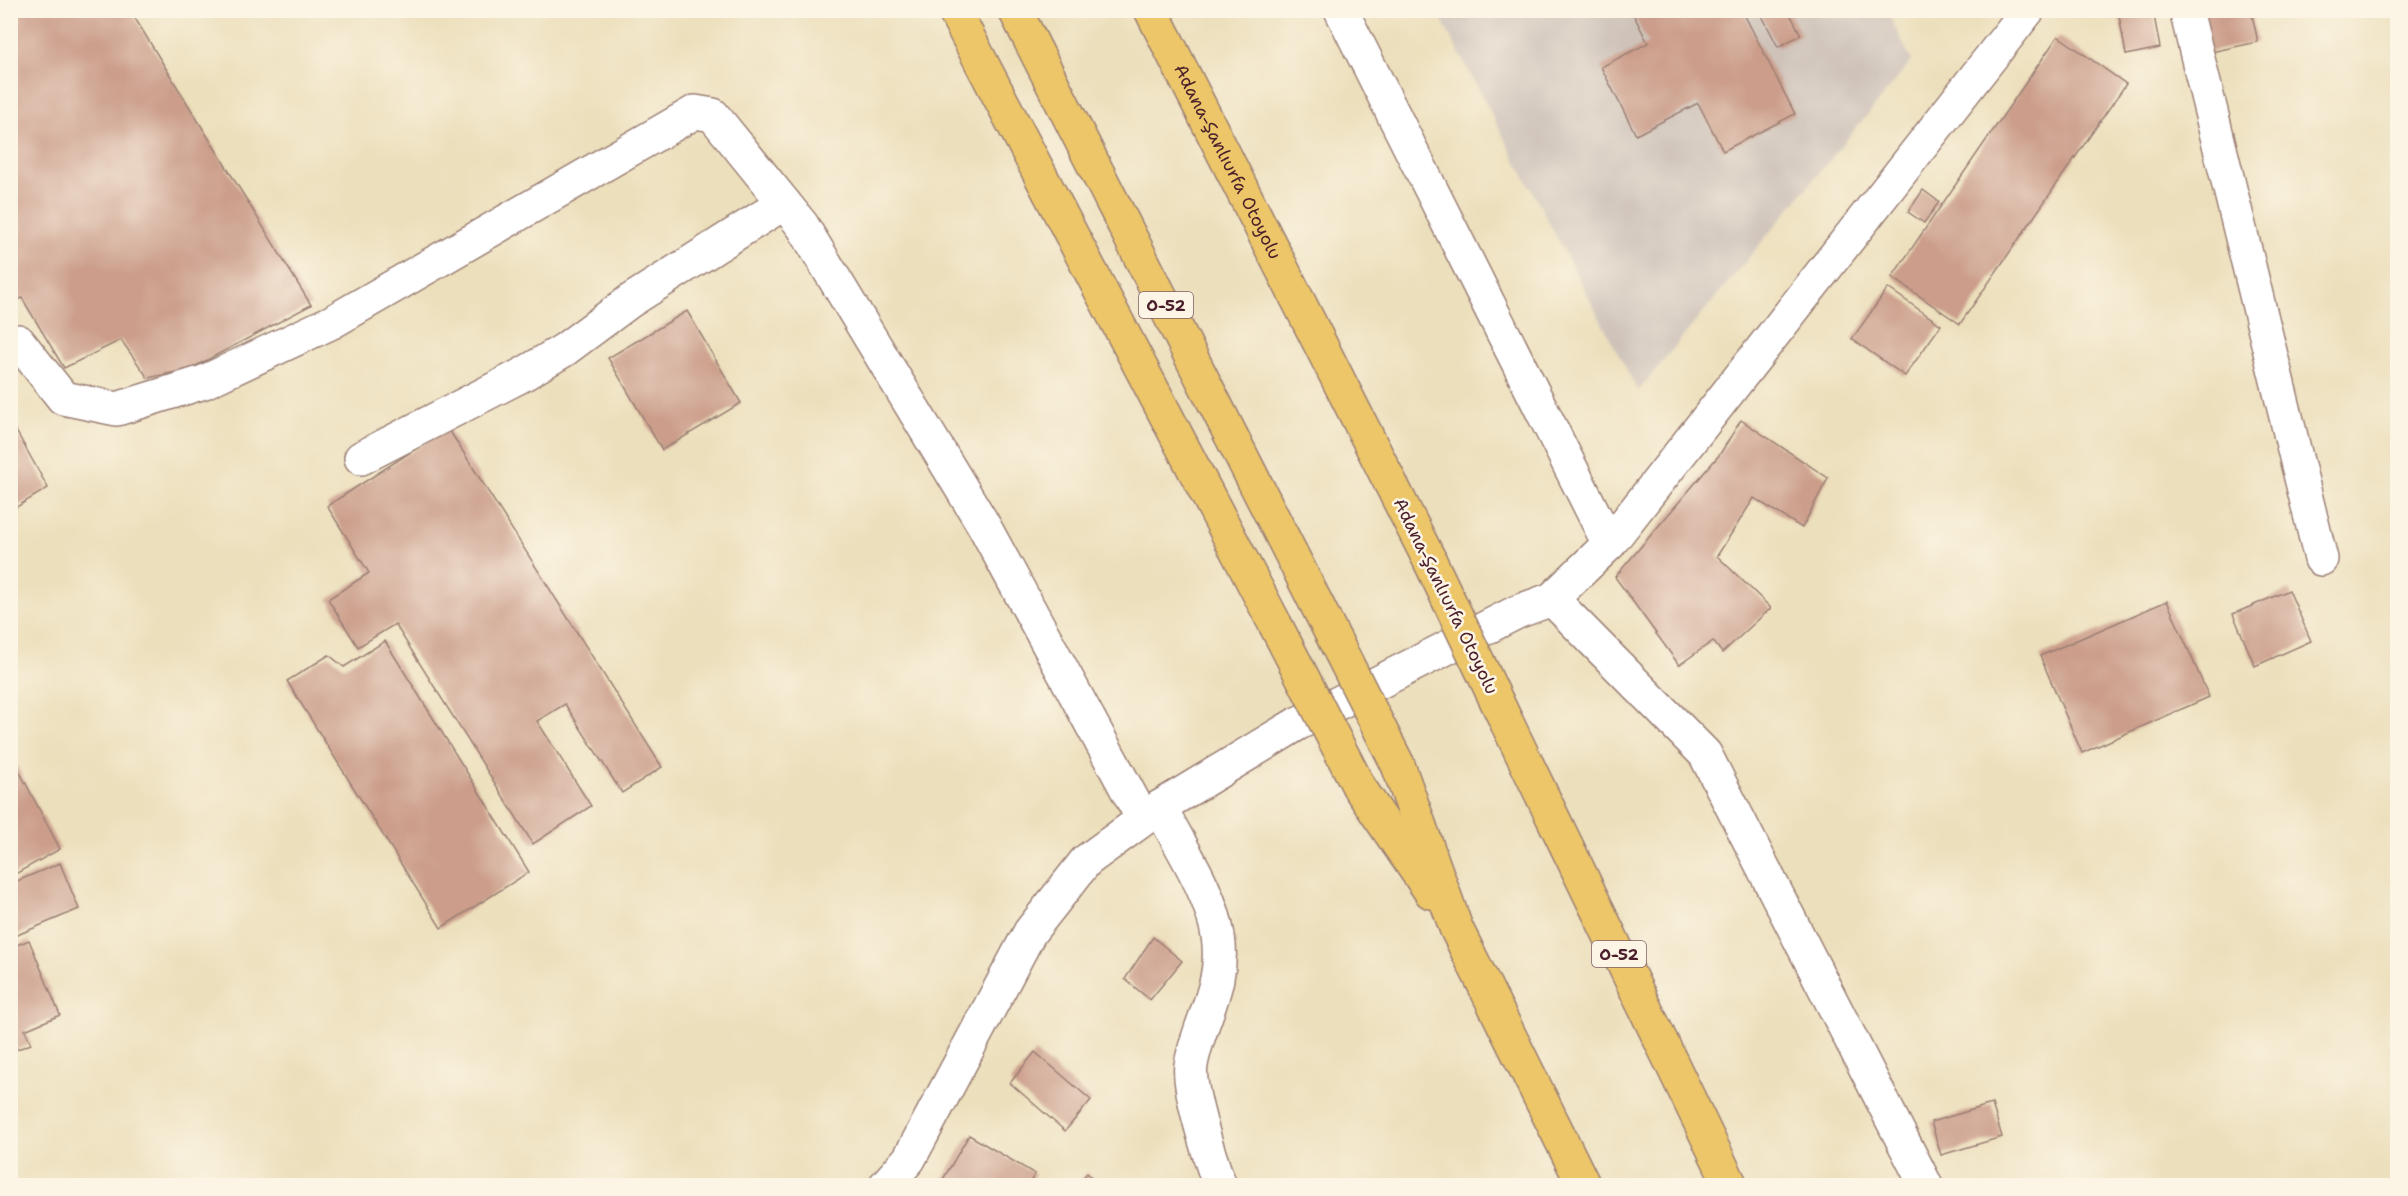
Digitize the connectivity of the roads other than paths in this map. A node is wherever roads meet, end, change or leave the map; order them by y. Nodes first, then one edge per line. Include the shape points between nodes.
1 (954, 10) edge
2 (1015, 10) edge
3 (1151, 10) edge
4 (1341, 10) edge
5 (2028, 10) edge
6 (2186, 10) edge
7 (784, 203) junction
8 (10, 343) edge
9 (361, 458) dead end
10 (1609, 544) junction
11 (2321, 559) dead end
12 (1552, 599) junction
13 (1151, 813) junction
14 (1456, 928) junction
15 (885, 1185) edge
16 (1220, 1185) edge
17 (1584, 1185) edge
18 (1731, 1185) edge
19 (1926, 1185) edge

1 - 14 highway, bridge via 1359,787
2 - 14 highway, O-52, bridge via 1398,765
3 - 18 highway, Adana-Şanlıurfa Otoyolu / O-52, bridge via 1429,559
4 - 10 street
5 - 10 street
6 - 11 street
7 - 8 street via 713,115 695,112 332,321 204,382 117,409 63,398 18,341
7 - 9 street via 630,301 556,355
7 - 13 street via 802,225 983,524
10 - 12 street
12 - 13 street via 1516,612 1297,724
12 - 19 street via 1705,754
13 - 15 street via 1086,861 1030,932 909,1159
13 - 16 street via 1206,898 1218,936 1220,976 1190,1068 1197,1110
14 - 17 highway, O-52

